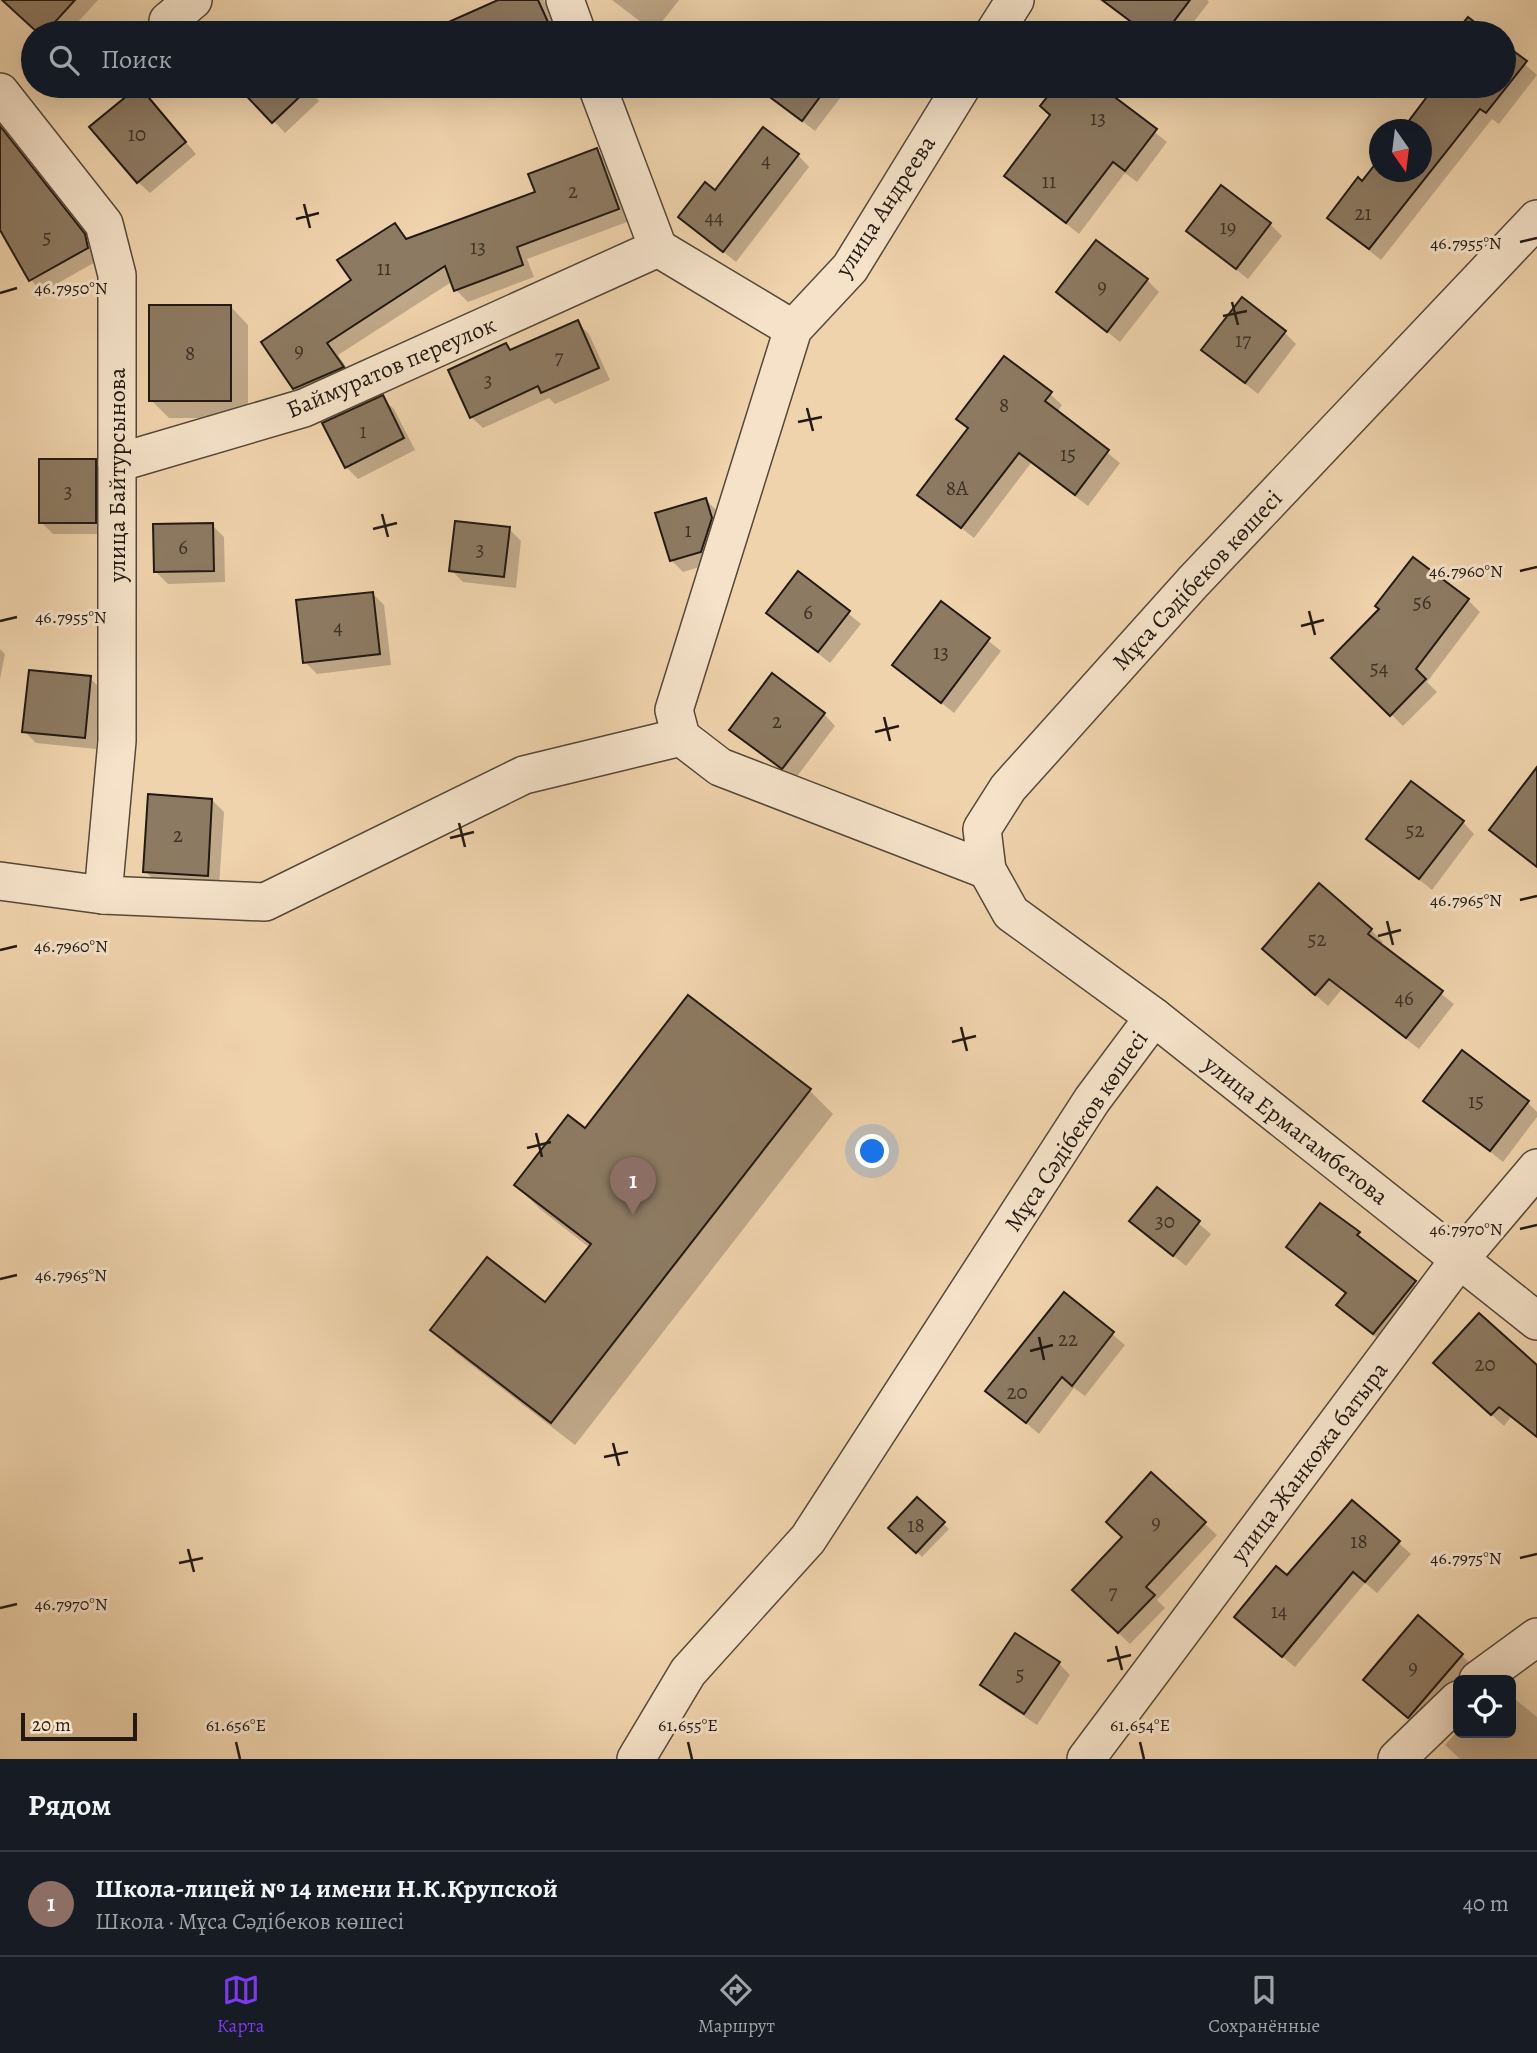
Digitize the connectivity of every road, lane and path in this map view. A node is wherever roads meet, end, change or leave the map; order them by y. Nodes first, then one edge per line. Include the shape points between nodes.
1 (565, 0) edge
2 (1015, 0) edge
3 (573, 21) edge
4 (1002, 21) edge
5 (0, 92) edge
6 (602, 98) edge
7 (955, 98) edge
8 (1537, 219) edge
9 (658, 248) junction
10 (793, 329) junction
11 (117, 463) junction
12 (681, 737) junction
13 (987, 870) junction
14 (0, 881) edge
15 (103, 895) junction
16 (1154, 1017) junction
17 (1537, 1168) edge
18 (1460, 1260) junction
19 (1537, 1321) edge
20 (1537, 1637) edge
21 (1485, 1675) edge
22 (1453, 1705) edge
23 (636, 1759) edge
24 (1086, 1759) edge
25 (1397, 1759) edge

1 - 3 street
2 - 4 street
5 - 11 street, улица Байтурсынова via 104,225 117,275
6 - 9 street
7 - 10 street, улица Андреева via 850,268
8 - 13 street, Мұса Сәдібеков көшесі via 1193,582 1008,788 982,829
9 - 10 street
9 - 11 street, Баймуратов переулок via 304,408
10 - 12 street via 674,710
11 - 15 street, улица Байтурсынова via 117,741
12 - 13 street via 720,767
12 - 15 street via 524,775 265,902
13 - 16 street, Мұса Сәдібеков көшесі via 1011,913
14 - 15 street
16 - 18 street, улица Ермагамбетова
16 - 23 street, Мұса Сәдібеков көшесі via 1092,1100 808,1539 688,1672
17 - 18 street, улица Жанкожа батыра
18 - 19 street, улица Ермагамбетова
18 - 24 street, улица Жанкожа батыра
20 - 21 street
22 - 25 street

